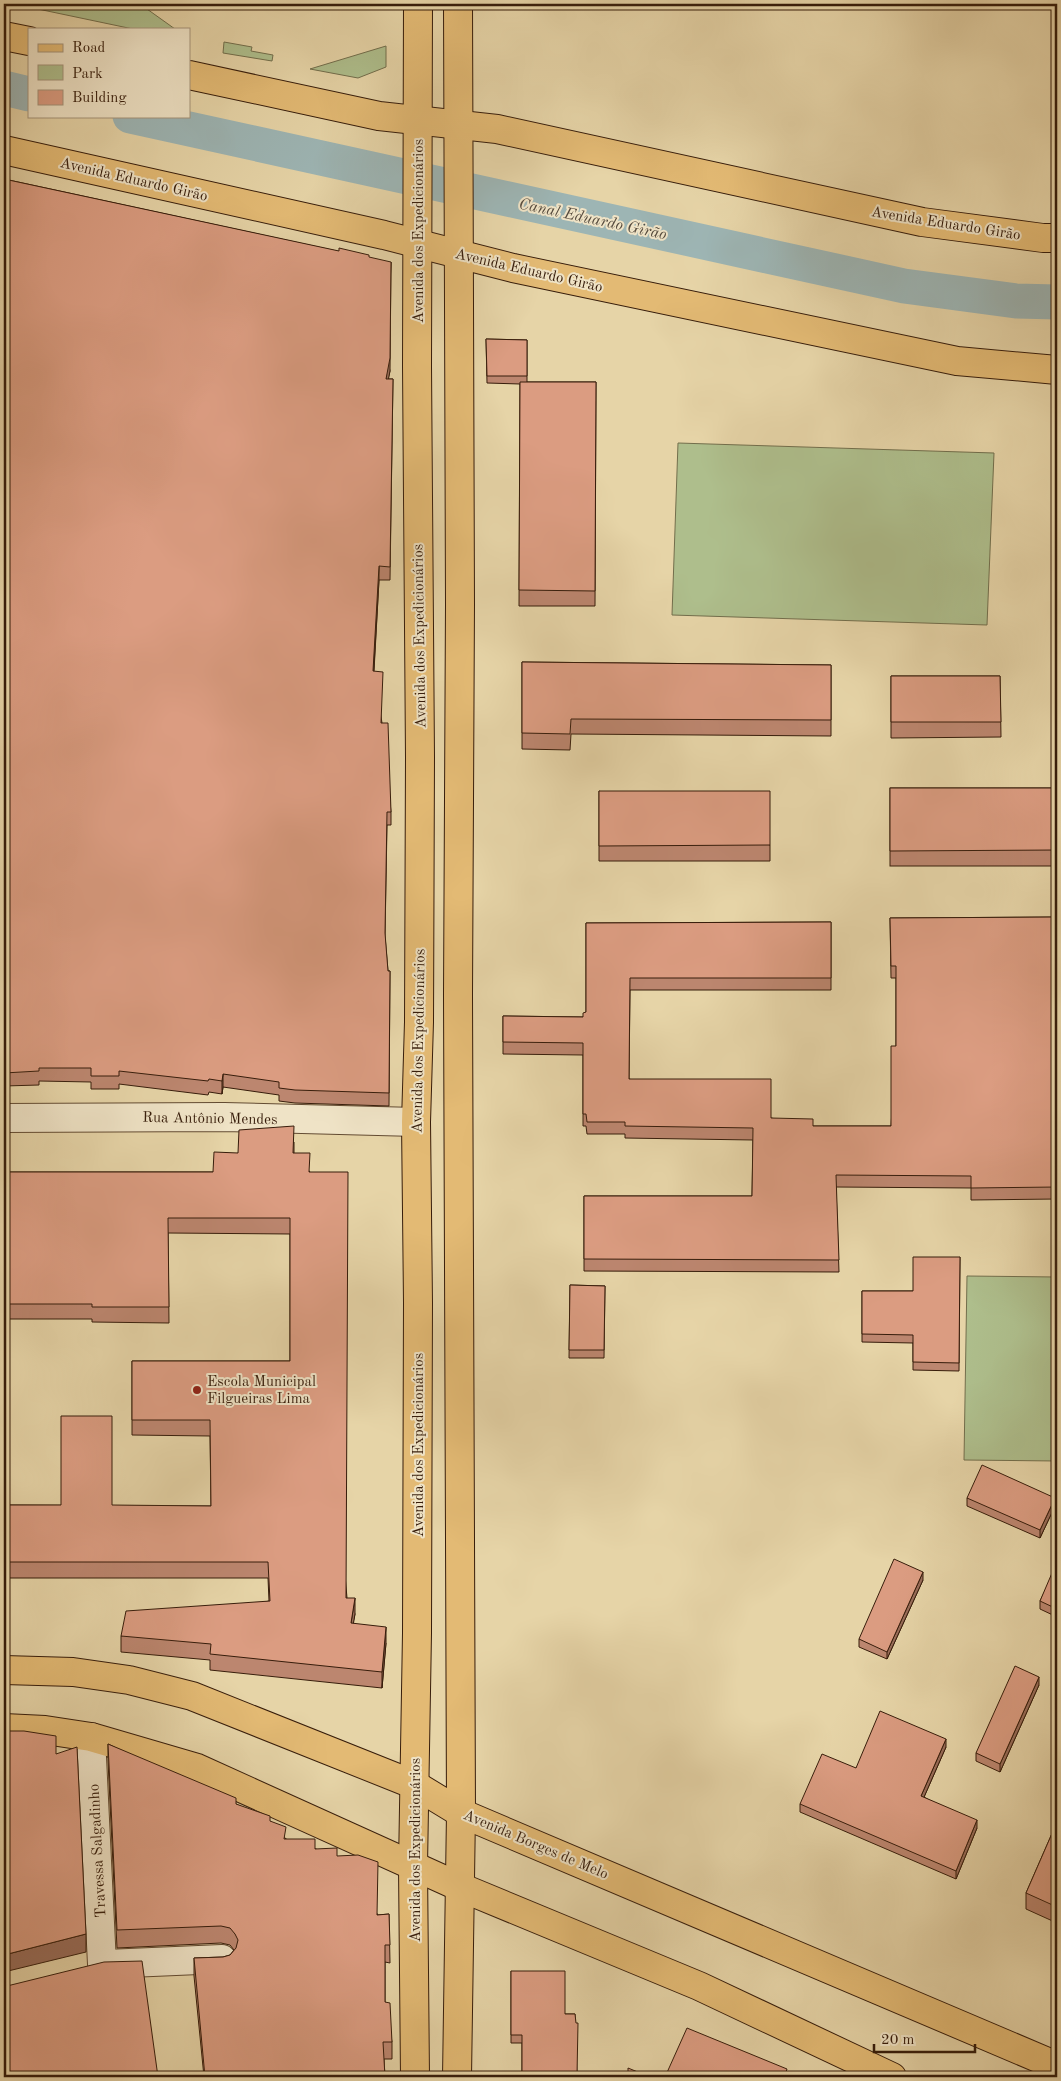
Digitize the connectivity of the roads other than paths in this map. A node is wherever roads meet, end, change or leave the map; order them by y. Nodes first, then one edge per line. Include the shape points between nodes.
1 (418, 4) edge
2 (458, 4) edge
3 (4, 36) edge
4 (28, 41) edge
5 (190, 75) edge
6 (418, 120) junction
7 (458, 125) junction
8 (4, 150) edge
9 (1057, 238) edge
10 (418, 244) junction
11 (460, 255) junction
12 (1057, 370) edge
13 (4, 1118) edge
14 (416, 1122) junction
15 (4, 1670) edge
16 (4, 1728) edge
17 (91, 1737) junction
18 (415, 1785) junction
19 (461, 1813) junction
20 (413, 1866) junction
21 (460, 1887) junction
22 (222, 1959) edge
23 (102, 1964) junction
24 (75, 1971) edge
25 (1057, 2066) edge
26 (415, 2077) edge
27 (457, 2077) edge
28 (892, 2077) edge

1 - 6 main road, Avenida dos Expedicionários
2 - 7 main road
3 - 4 main road
5 - 6 main road, Avenida Eduardo Girão via 379,116
6 - 7 main road, Avenida Eduardo Girão
6 - 10 main road, Avenida dos Expedicionários
7 - 9 main road, Avenida Eduardo Girão via 497,129 922,222
7 - 11 main road
8 - 10 main road, Avenida Eduardo Girão
10 - 11 main road, Avenida Eduardo Girão
10 - 14 main road, Avenida dos Expedicionários via 420,757
11 - 12 main road, Avenida Eduardo Girão via 957,361
11 - 19 main road
13 - 14 street, Rua Antônio Mendes via 224,1117
14 - 18 main road, Avenida dos Expedicionários
15 - 18 main road, Avenida Borges de Melo via 73,1672 129,1680 192,1696
16 - 17 main road
17 - 20 main road via 197,1768
17 - 23 street, Travessa Salgadinho
18 - 19 main road, Avenida Borges de Melo
18 - 20 main road, Avenida dos Expedicionários
19 - 21 main road
19 - 25 main road, Avenida Borges de Melo
20 - 21 main road
20 - 26 main road, Avenida dos Expedicionários
21 - 27 main road
21 - 28 main road via 699,1986
22 - 23 street
23 - 24 street

